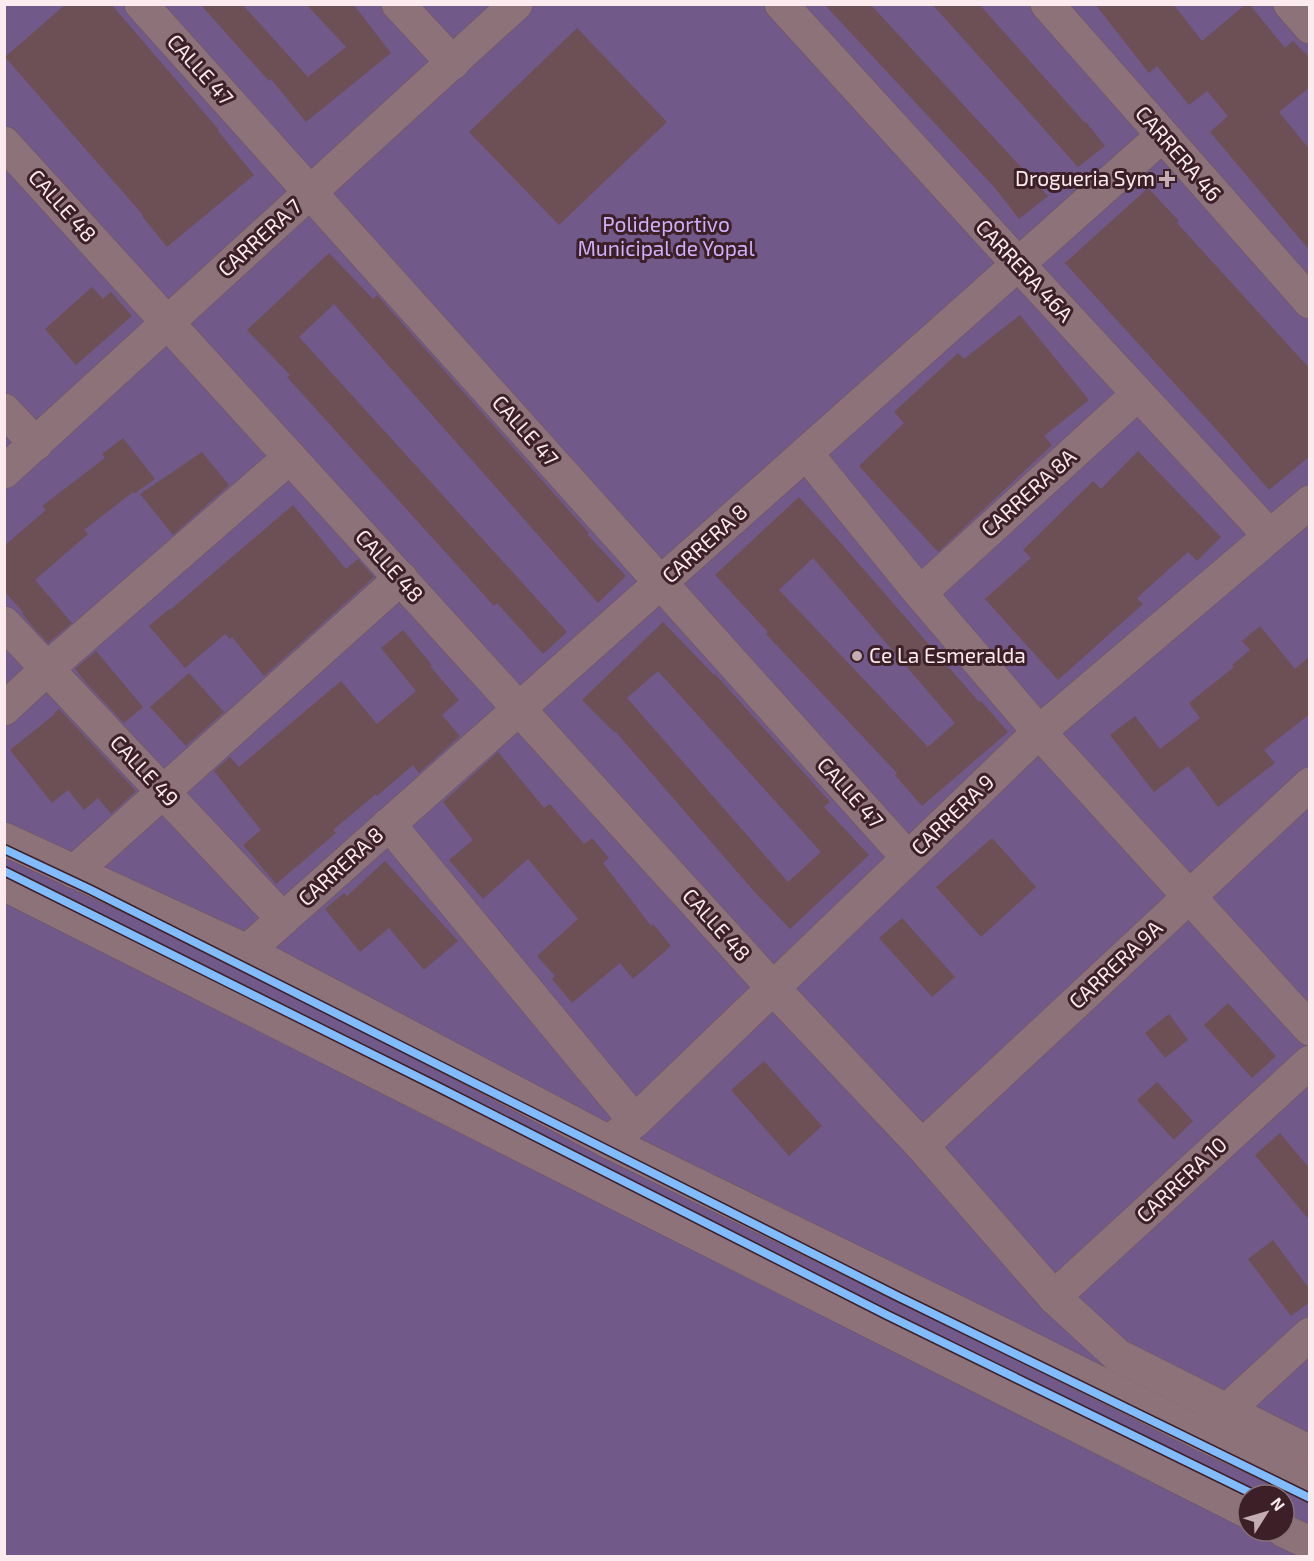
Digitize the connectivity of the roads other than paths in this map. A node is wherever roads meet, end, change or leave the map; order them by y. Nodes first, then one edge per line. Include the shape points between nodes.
1 (141, 4) edge
2 (398, 4) edge
3 (516, 4) edge
4 (781, 4) edge
5 (1047, 4) edge
6 (1290, 4) edge
7 (1310, 27) edge
8 (453, 63) junction
9 (1162, 136) junction
10 (4, 143) edge
11 (310, 192) junction
12 (1018, 264) junction
13 (1310, 302) edge
14 (168, 322) junction
15 (1138, 394) junction
16 (4, 410) edge
17 (36, 444) junction
18 (806, 453) junction
19 (290, 457) junction
20 (4, 472) edge
21 (1310, 502) edge
22 (1269, 535) junction
23 (400, 578) junction
24 (661, 582) junction
25 (920, 593) junction
26 (4, 622) edge
27 (48, 668) junction
28 (4, 709) edge
29 (519, 709) junction
30 (1039, 732) junction
31 (1310, 784) edge
32 (164, 792) junction
33 (389, 824) junction
34 (4, 840) edge
35 (908, 858) junction
36 (74, 872) junction
37 (4, 884) edge
38 (1189, 897) junction
39 (283, 919) junction
40 (247, 951) junction
41 (773, 988) junction
42 (1310, 1029) edge
43 (1310, 1062) edge
44 (635, 1120) junction
45 (609, 1142) junction
46 (922, 1146) junction
47 (1054, 1297) junction
48 (1310, 1334) edge
49 (1227, 1410) junction
50 (1201, 1434) junction
51 (1310, 1452) edge
52 (1310, 1484) edge
53 (1236, 1506) edge
54 (1296, 1537) edge
55 (1310, 1544) edge

1 - 11 street, CALLE 47
2 - 8 street
3 - 8 street, CARRERA 7
4 - 12 street, CARRERA 46A
5 - 9 street, CARRERA 46
6 - 7 street
8 - 11 street, CARRERA 7
9 - 12 street, CARRERA 8
9 - 13 street, CARRERA 46
10 - 14 street, CALLE 48
11 - 14 street, CARRERA 7
11 - 24 street, CALLE 47
12 - 15 street, CARRERA 46A
12 - 18 street, CARRERA 8
14 - 17 street, CARRERA 7
14 - 19 street, CALLE 48
15 - 22 street, CARRERA 46A
15 - 25 street, CARRERA 8A
16 - 17 street
17 - 20 street, CARRERA 7
18 - 24 street, CARRERA 8
18 - 25 street
19 - 23 street, CALLE 48
19 - 27 street
21 - 22 street, CARRERA 9
22 - 30 street, CARRERA 9
23 - 29 street, CALLE 48
23 - 32 street
24 - 29 street, CARRERA 8
24 - 35 street, CALLE 47
25 - 30 street
26 - 27 street, CALLE 49
27 - 28 street
27 - 32 street, CALLE 49
29 - 33 street, CARRERA 8
29 - 41 street, CALLE 48
30 - 35 street, CARRERA 9
30 - 38 street
31 - 38 street, CARRERA 9A
32 - 36 street
32 - 39 street, CALLE 49
33 - 39 street, CARRERA 8
33 - 44 street
34 - 36 street
35 - 41 street, CARRERA 9
36 - 40 street
37 - 53 street
38 - 42 street
38 - 46 street, CARRERA 9A
39 - 40 street, CARRERA 8
40 - 45 street
41 - 44 street, CARRERA 9
41 - 46 street, CALLE 48
43 - 47 street, CARRERA 10
44 - 45 street, CARRERA 9
45 - 50 street
46 - 47 street, CALLE 48
47 - 49 street, CALLE 48 via 1117,1355
48 - 49 street
49 - 50 street
49 - 51 street, CALLE 48
50 - 52 street
54 - 55 street

